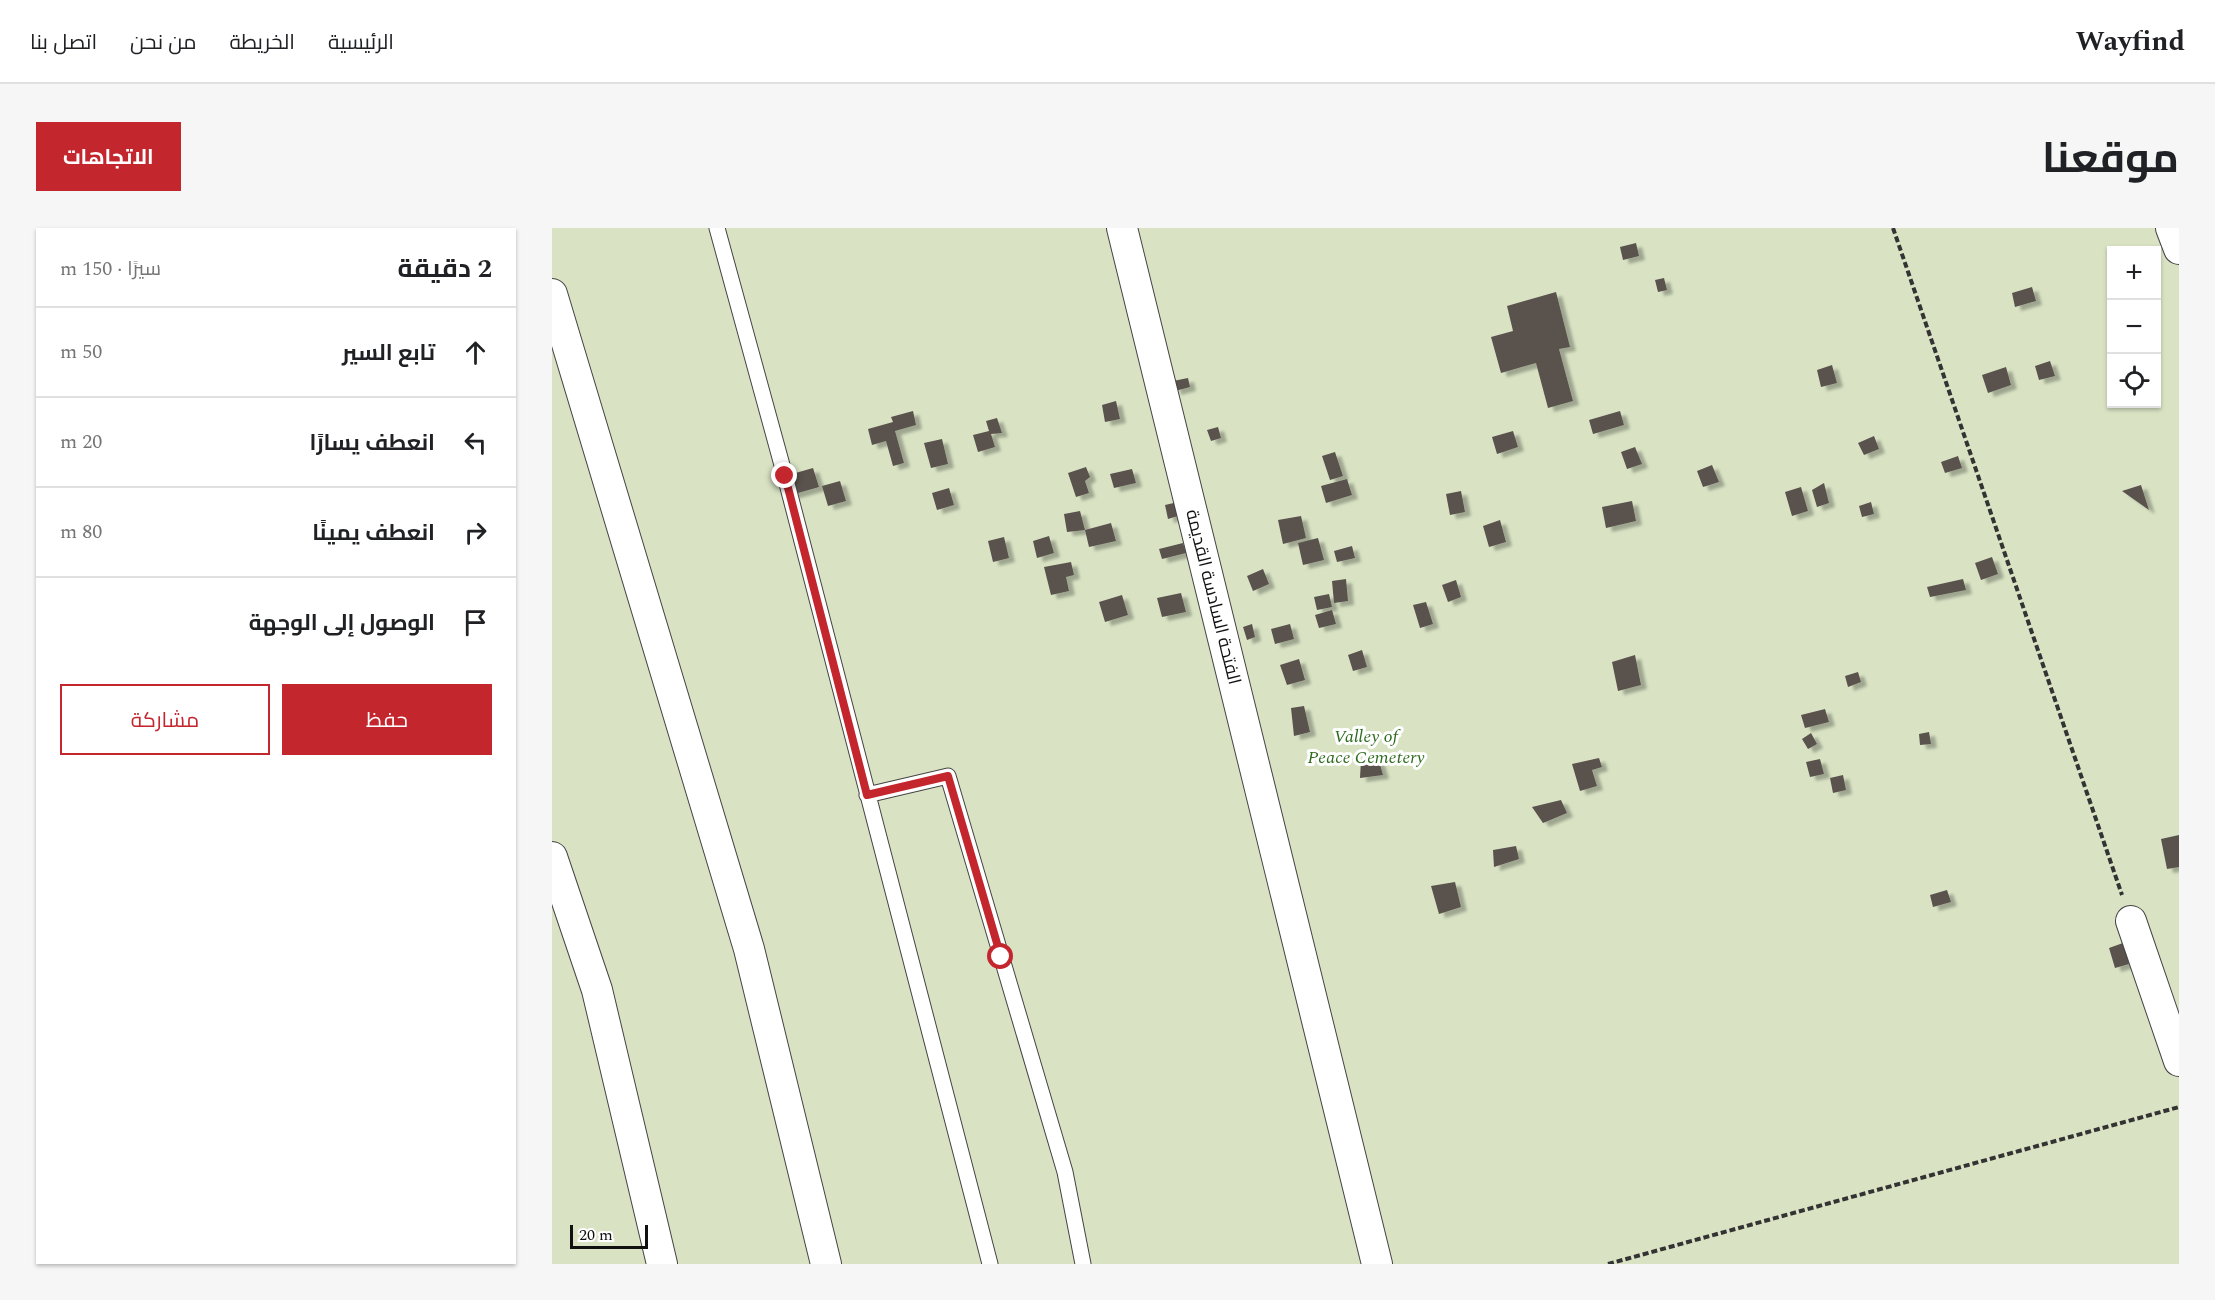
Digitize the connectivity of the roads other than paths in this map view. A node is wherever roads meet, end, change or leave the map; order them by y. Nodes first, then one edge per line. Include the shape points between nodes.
1 (717, 228) edge
2 (1122, 228) edge
3 (2171, 228) edge
4 (2179, 249) edge
5 (552, 294) edge
6 (867, 795) junction
7 (552, 857) edge
8 (2131, 921) road end
9 (2179, 1061) edge
10 (662, 1264) edge
11 (826, 1264) edge
12 (990, 1264) edge
13 (1083, 1264) edge
14 (1377, 1264) edge

1 - 6 lane
2 - 14 street, الفتحة السادسة القديمة
3 - 4 street
5 - 11 street via 749,950
6 - 12 lane
6 - 13 lane via 948,776 1065,1172
7 - 10 street via 597,990
8 - 9 street

